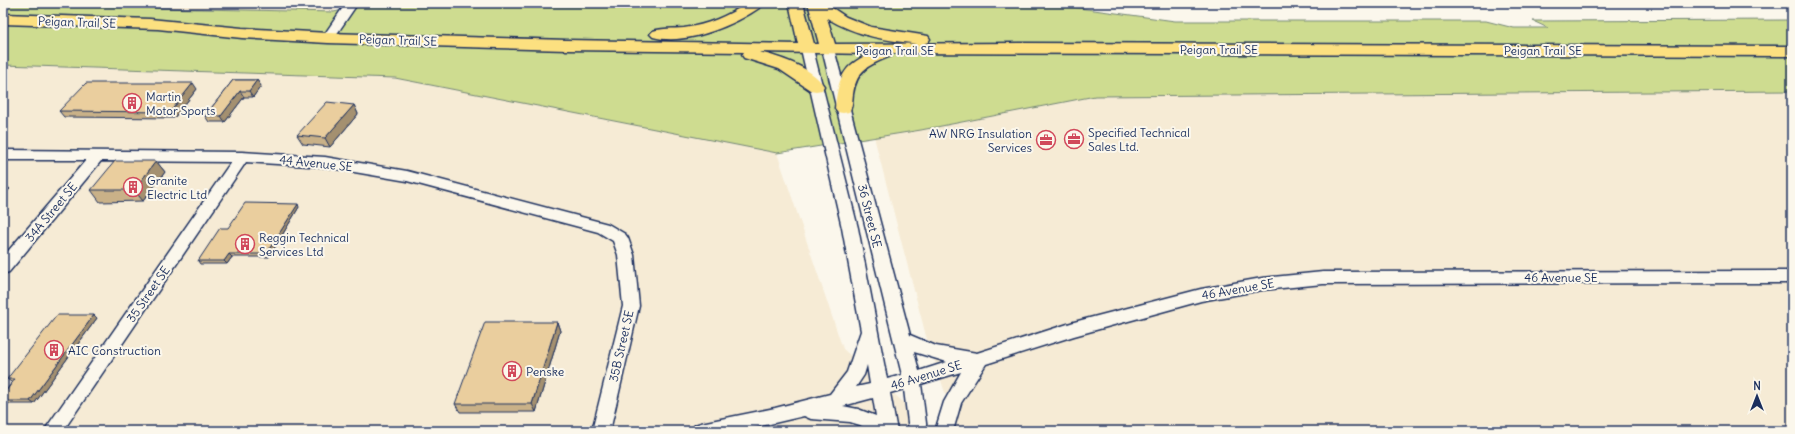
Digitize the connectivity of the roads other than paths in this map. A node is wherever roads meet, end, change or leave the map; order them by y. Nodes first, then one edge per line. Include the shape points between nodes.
1 (352, 3) edge
2 (757, 3) edge
3 (796, 3) edge
4 (815, 3) edge
5 (3, 19) edge
6 (332, 33) junction
7 (534, 34) junction
8 (646, 45) junction
9 (693, 46) junction
10 (1025, 48) junction
11 (808, 49) junction
12 (828, 49) junction
13 (891, 50) junction
14 (1792, 51) edge
15 (816, 86) junction
16 (843, 108) junction
17 (98, 155) junction
18 (3, 156) edge
19 (242, 157) junction
20 (620, 238) joint
21 (3, 268) edge
22 (1792, 277) edge
23 (870, 329) junction
24 (903, 339) junction
25 (980, 359) junction
26 (912, 380) junction
27 (880, 389) junction
28 (836, 400) junction
29 (798, 410) junction
30 (53, 431) edge
31 (601, 431) edge
32 (701, 431) edge
33 (883, 431) edge
34 (888, 431) edge
35 (918, 431) edge
36 (944, 431) edge

1 - 6 street
2 - 7 main road via 740,16 696,31 661,34
3 - 11 main road, 36 Street SE
4 - 10 main road via 847,24 879,34
4 - 12 main road, 36 Street SE
5 - 6 main road, Peigan Trail SE via 150,24 242,33
6 - 7 main road, Peigan Trail SE
6 - 8 main road, Peigan Trail SE via 567,45
7 - 8 main road, Peigan Trail SE
8 - 9 main road, Peigan Trail SE
9 - 11 main road, Peigan Trail SE
9 - 15 main road via 750,55 785,64
10 - 13 main road, Peigan Trail SE
10 - 14 main road, Peigan Trail SE
11 - 12 main road, Peigan Trail SE
11 - 15 street, 36 Street SE
12 - 13 main road, Peigan Trail SE
12 - 16 street, 36 Street SE
13 - 16 main road via 854,68 846,84
15 - 23 street, 36 Street SE via 850,228
16 - 24 street, 36 Street SE
17 - 18 street, 44 Avenue SE
17 - 19 street, 44 Avenue SE
17 - 21 street, 34A Street SE
19 - 20 street, 44 Avenue SE via 325,162 407,176 603,228
19 - 30 street, 35 Street SE
20 - 31 street, 35B Street SE via 626,255 631,306
22 - 25 street, 46 Avenue SE via 1323,278 1262,284 1201,295 1074,329
23 - 27 street, 36 Street SE
23 - 28 street via 855,375
24 - 25 street via 925,350
24 - 26 street, 36 Street SE
25 - 26 street, 46 Avenue SE
25 - 36 street via 953,400 945,420
26 - 27 street, 46 Avenue SE
26 - 35 street, 36 Street SE
27 - 28 street, 46 Avenue SE
27 - 34 street, 36 Street SE
28 - 29 street, 46 Avenue SE
29 - 32 street, 46 Avenue SE
29 - 33 street via 862,416

